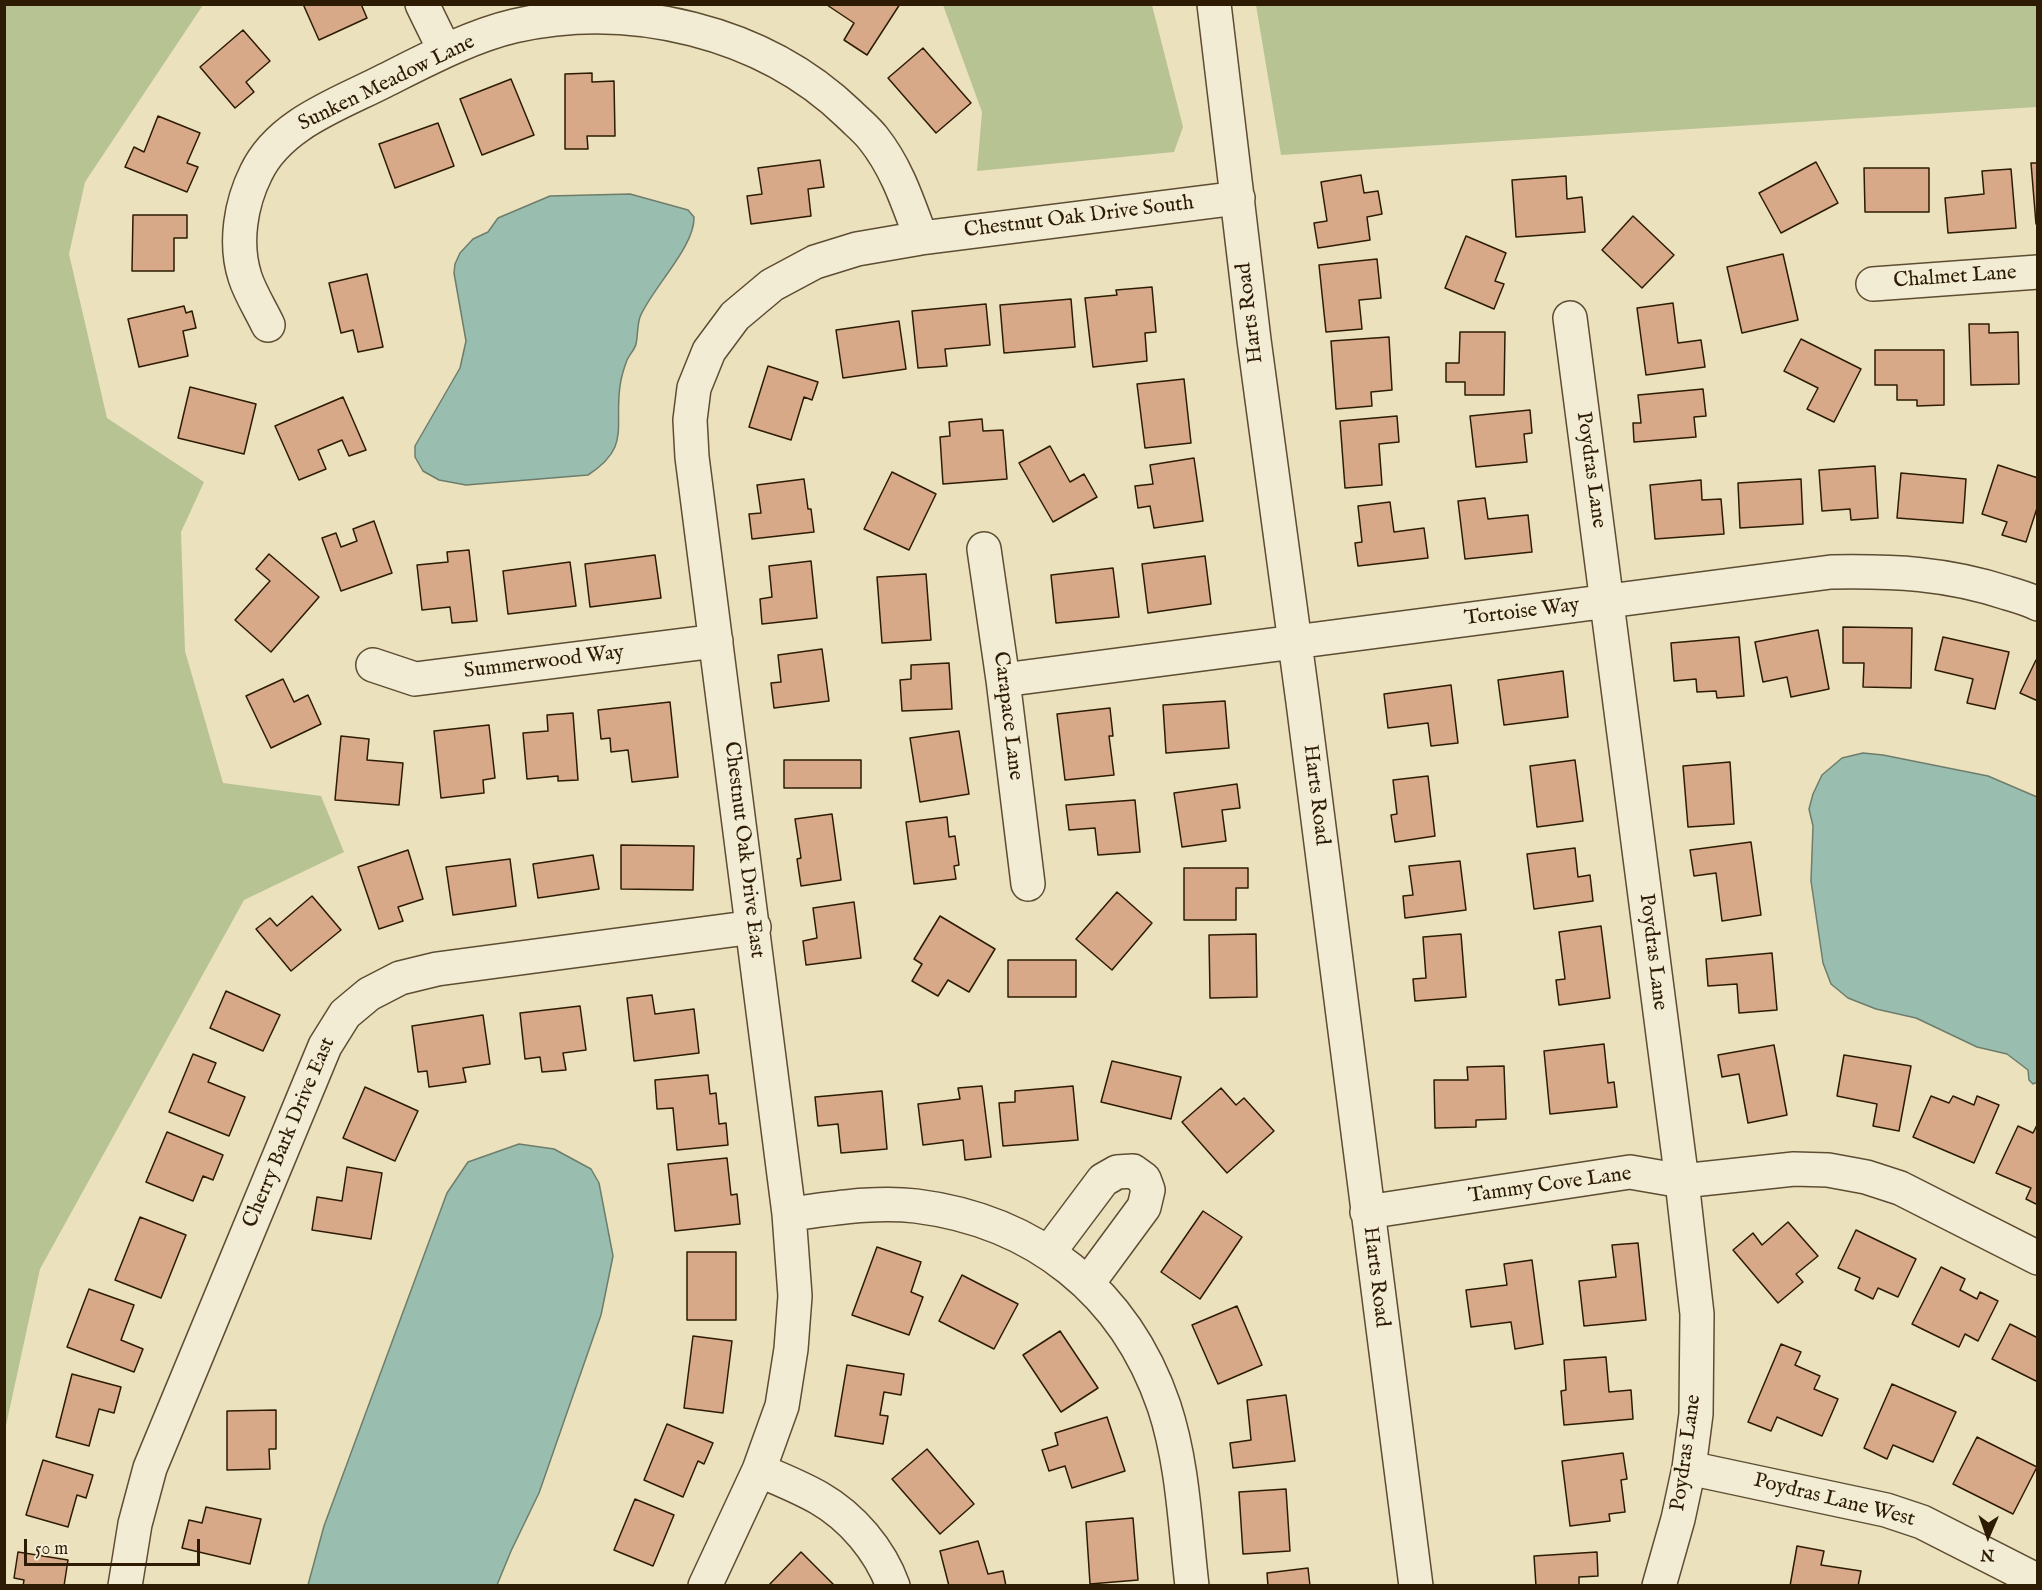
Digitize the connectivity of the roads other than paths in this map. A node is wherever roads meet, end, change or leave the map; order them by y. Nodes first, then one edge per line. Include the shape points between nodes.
1 (422, 4) edge
2 (1214, 4) edge
3 (445, 51) junction
4 (1238, 198) junction
5 (921, 238) junction
6 (2037, 272) edge
7 (1873, 284) dead end
8 (1569, 318) dead end
9 (268, 325) dead end
10 (984, 549) dead end
11 (1607, 603) junction
12 (2037, 604) edge
13 (716, 641) junction
14 (1294, 641) junction
15 (374, 665) dead end
16 (1003, 680) junction
17 (1028, 884) dead end
18 (754, 927) junction
19 (1682, 1181) junction
20 (1367, 1212) junction
21 (789, 1214) junction
22 (1049, 1252) junction
23 (2037, 1258) edge
24 (1088, 1282) junction
25 (1689, 1468) junction
26 (759, 1470) junction
27 (2037, 1581) edge
28 (125, 1586) edge
29 (705, 1586) edge
30 (893, 1586) edge
31 (1192, 1586) edge
32 (1416, 1586) edge
33 (1659, 1586) edge

1 - 3 street
2 - 4 street, Harts Road
3 - 5 street, Sunken Meadow Lane via 513,26 568,17 619,16 669,22 739,44 803,76 873,136 895,169
3 - 9 street, Sunken Meadow Lane via 308,119 279,141 256,171 243,206 240,242 245,277
4 - 5 street, Chestnut Oak Drive South
4 - 14 street, Harts Road
5 - 13 street, Chestnut Oak Drive East via 857,249 815,262 772,285 735,316 709,351 694,388 690,420
6 - 7 street, Chalmet Lane
8 - 11 street, Poydras Lane
10 - 16 street, Carapace Lane
11 - 12 street, Tortoise Way via 1831,573 1886,571 1981,584
11 - 14 street, Tortoise Way
11 - 19 street, Poydras Lane
13 - 15 street, Summerwood Way via 414,679
13 - 18 street, Chestnut Oak Drive East
14 - 16 street, Tortoise Way
14 - 20 street, Harts Road
16 - 17 street, Carapace Lane
18 - 21 street, Chestnut Oak Drive East
18 - 28 street, Cherry Bark Drive East via 437,969 400,978 369,994 345,1014 325,1046 150,1468 135,1524
19 - 20 street, Tammy Cove Lane via 1630,1172
19 - 23 street, Tammy Cove Lane via 1794,1169 1866,1177 1900,1188
19 - 25 street, Poydras Lane via 1697,1314 1696,1414
20 - 32 street, Harts Road
21 - 22 street via 871,1205 915,1206 1007,1229
21 - 26 street, Chestnut Oak Drive East via 795,1296 792,1349 782,1406
22 - 24 street
22 - 24 street via 1102,1180 1117,1172 1133,1171 1144,1179 1148,1190 1144,1207
24 - 31 street via 1132,1339 1164,1406 1175,1449
25 - 27 street, Poydras Lane West via 1886,1510 1922,1522
25 - 33 street, Poydras Lane
26 - 29 street, Chestnut Oak Drive East
26 - 30 street via 820,1498 849,1520 869,1543

